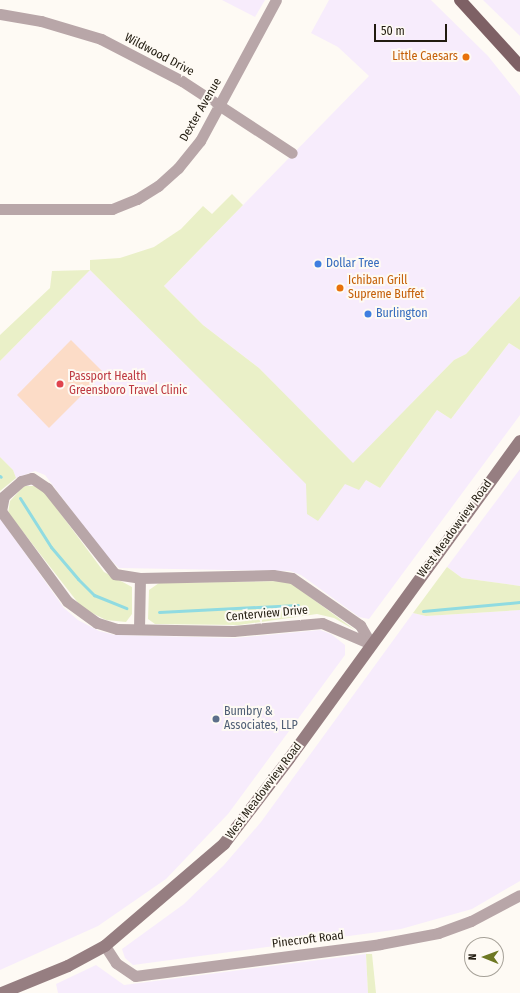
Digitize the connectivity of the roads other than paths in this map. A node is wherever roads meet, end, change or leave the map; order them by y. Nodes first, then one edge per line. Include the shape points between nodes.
1 (276, 0) edge
2 (460, 0) edge
3 (0, 14) edge
4 (520, 66) edge
5 (220, 104) junction
6 (292, 153) dead end
7 (0, 209) edge
8 (520, 441) edge
9 (140, 578) junction
10 (139, 629) junction
11 (371, 644) junction
12 (520, 895) edge
13 (105, 946) junction
14 (2, 993) edge

1 - 5 street, Dexter Avenue
2 - 4 main road
3 - 5 street, Wildwood Drive via 40,21 101,39
5 - 6 street, Wildwood Drive
5 - 7 street, Dexter Avenue via 200,141 178,168 137,199 112,209
8 - 11 street, West Meadowview Road
9 - 10 street
9 - 10 street, Centerview Drive via 115,574 37,479 21,481 1,501 4,516 74,608 106,626
9 - 11 street, Centerview Drive via 273,575 292,578 360,625
10 - 11 street, Centerview Drive via 250,630 322,623
11 - 13 street, West Meadowview Road via 289,760 224,844
12 - 13 street, Pinecroft Road via 471,921 438,933 380,944 143,975 127,972
13 - 14 street, West Meadowview Road via 68,966

